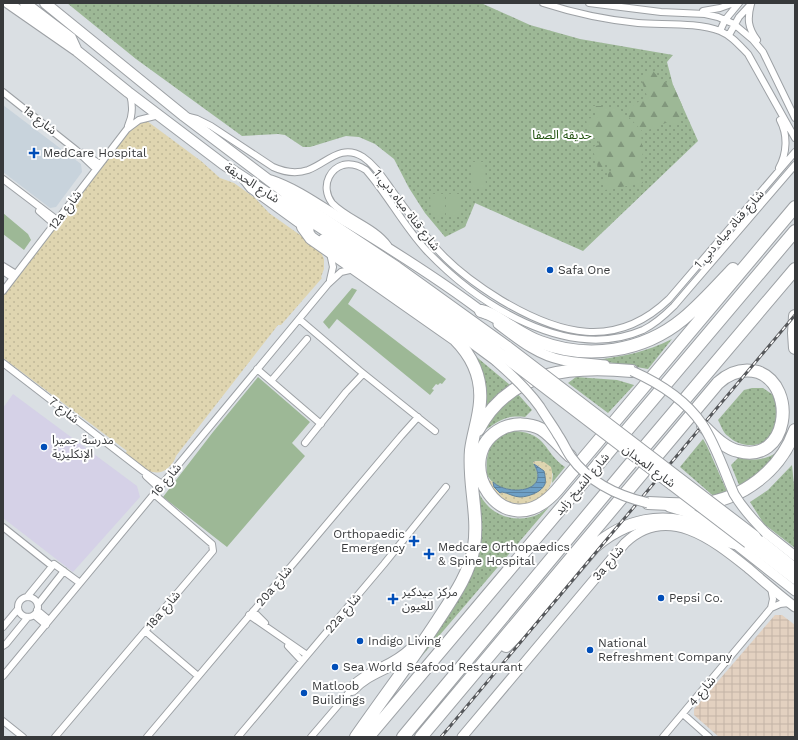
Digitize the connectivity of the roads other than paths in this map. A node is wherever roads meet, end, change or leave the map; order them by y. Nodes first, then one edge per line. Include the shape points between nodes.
1 (8, 3) edge
2 (25, 3) edge
3 (45, 3) edge
4 (543, 3) edge
5 (589, 3) edge
6 (734, 3) edge
7 (739, 3) edge
8 (752, 3) edge
9 (691, 13) junction
10 (725, 20) junction
11 (734, 24) junction
12 (720, 31) junction
13 (729, 35) junction
14 (77, 51) junction
15 (762, 52) junction
16 (3, 92) edge
17 (770, 92) junction
18 (130, 94) junction
19 (159, 115) junction
20 (184, 116) junction
21 (795, 117) edge
22 (127, 129) junction
23 (795, 138) edge
24 (795, 152) edge
25 (795, 165) edge
26 (98, 167) junction
27 (776, 174) junction
28 (244, 177) junction
29 (265, 178) junction
30 (3, 179) edge
31 (795, 206) edge
32 (56, 222) junction
33 (780, 224) junction
34 (303, 227) junction
35 (795, 231) edge
36 (391, 250) junction
37 (329, 251) junction
38 (3, 266) edge
39 (355, 269) junction
40 (795, 269) edge
41 (3, 271) edge
42 (14, 276) junction
43 (328, 284) junction
44 (3, 291) edge
45 (481, 311) junction
46 (795, 316) edge
47 (299, 319) junction
48 (307, 339) dead end
49 (795, 348) edge
50 (502, 354) junction
51 (3, 363) edge
52 (257, 369) junction
53 (361, 372) junction
54 (632, 372) junction
55 (271, 381) junction
56 (415, 415) junction
57 (321, 424) junction
58 (702, 425) junction
59 (795, 430) edge
60 (435, 431) dead end
61 (305, 443) dead end
62 (471, 450) junction
63 (570, 456) junction
64 (446, 487) dead end
65 (158, 489) junction
66 (648, 503) junction
67 (3, 527) edge
68 (751, 540) junction
69 (735, 543) junction
70 (795, 556) edge
71 (52, 566) junction
72 (795, 568) edge
73 (64, 571) junction
74 (795, 579) edge
75 (80, 583) junction
76 (770, 587) junction
77 (795, 591) edge
78 (28, 597) junction
79 (792, 605) edge
80 (771, 608) junction
81 (18, 609) junction
82 (34, 612) junction
83 (251, 613) junction
84 (48, 623) junction
85 (3, 627) edge
86 (145, 631) junction
87 (430, 631) junction
88 (3, 646) edge
89 (305, 658) junction
90 (486, 661) junction
91 (3, 676) edge
92 (198, 676) junction
93 (352, 689) joint
94 (683, 714) junction
95 (3, 721) edge
96 (56, 736) edge
97 (23, 737) edge
98 (147, 737) edge
99 (238, 737) edge
100 (311, 737) edge
101 (356, 737) edge
102 (368, 737) edge
103 (403, 737) edge
104 (421, 737) edge
105 (462, 737) edge
106 (664, 737) edge
107 (709, 737) edge

1 - 14 main road, شارع الحديقة
2 - 14 main road via 70,38
3 - 20 main road, شارع الحديقة
4 - 12 street via 593,17
5 - 9 street
6 - 9 street
7 - 10 street
8 - 11 street
8 - 15 street via 748,24
9 - 10 street
10 - 11 street
10 - 12 street
11 - 13 street
11 - 15 street via 753,40
12 - 13 street
13 - 17 street via 748,54
14 - 18 main road, شارع الحديقة
15 - 21 street
16 - 26 street, 1a شارع
17 - 23 street
17 - 27 street via 769,97 786,137 783,157
18 - 19 main road, شارع الحديقة
18 - 22 street, 12a شارع via 133,108
19 - 22 street, 12a شارع via 139,120
19 - 28 main road, شارع الحديقة via 202,149
20 - 27 street, شارع قناة مياه دبي 1 via 207,124 281,171 307,170 337,154 354,153 362,156 374,167 432,244 474,282 542,322 579,332 602,332 625,327 659,309
20 - 29 main road, شارع الحديقة
22 - 26 street, 12a شارع
24 - 27 street, شارع قناة مياه دبي 1
25 - 36 street, شارع قناة مياه دبي 1 via 670,311 644,329 611,339 577,339 549,332 487,301 456,278 425,248 366,170 360,166 347,164 335,169 327,180 329,198 336,206 381,237
26 - 32 street, 12a شارع
28 - 34 main road via 251,188
28 - 50 main road, شارع الحديقة via 393,275
29 - 36 main road via 285,185
29 - 50 main road, شارع الحديقة via 397,267
30 - 32 street
31 - 33 highway
32 - 42 street, 12a شارع
33 - 45 highway via 683,319 659,335 632,346 596,352 558,348 528,336 492,314
33 - 63 highway via 546,501 525,510 517,510 496,503 483,485 480,457 485,443 498,431 515,424 524,424 541,430
34 - 37 highway via 311,238
34 - 50 main road
35 - 102 highway, شارع الشيخ زايد
36 - 45 main road
37 - 39 highway
37 - 43 street, شارع 16 via 333,267
38 - 42 street
39 - 43 street, شارع 16 via 341,272
39 - 62 highway via 456,339 467,352 478,376 480,394 480,407
40 - 103 highway, شارع الشيخ زايد
41 - 42 street
42 - 44 street, 12a شارع
43 - 47 street, شارع 16
45 - 54 main road via 520,341 544,354 562,360
46 - 49 highway
47 - 52 street, شارع 16
47 - 53 street
48 - 55 street
50 - 63 main road, bridge via 514,378 539,406
50 - 68 main road, شارع الميدان, bridge
51 - 65 street, شارع 7 via 143,471
52 - 55 street
52 - 65 street, شارع 16
53 - 56 street
53 - 57 street
54 - 58 main road, bridge via 655,382 671,393 686,405
54 - 62 highway via 569,370 530,381 512,392 490,412 478,430
55 - 57 street
56 - 60 street
56 - 83 street, 20a شارع via 401,436
57 - 61 street
58 - 70 main road, bridge via 745,512
58 - 90 highway via 731,448 745,452 759,451 772,444 781,434 788,414 779,387 763,374 750,371 736,372 724,378
59 - 66 highway via 787,448 772,468 743,491 700,504
62 - 87 highway via 474,548 459,586
63 - 66 main road, bridge via 603,486 620,495
64 - 89 street, 22a شارع
65 - 75 street, شارع 16
65 - 86 street, 18a شارع via 214,548
66 - 69 main road via 702,519
67 - 71 street
68 - 72 main road, شارع الميدان
68 - 74 main road, شارع الميدان
69 - 77 main road
69 - 90 highway via 728,542 704,528 681,521 646,520 623,527 602,539 524,630
71 - 73 street via 55,564
71 - 78 street
73 - 75 street
73 - 82 street
75 - 84 street, شارع 16
76 - 79 main road, 3a شارع
76 - 80 street via 773,599
76 - 105 main road, 3a شارع via 724,548 701,534 684,528 666,526 642,530 625,543
78 - 81 street via 20,600
78 - 82 street via 35,599
79 - 80 street via 780,604
80 - 94 street, شارع 4
81 - 82 street via 21,614
81 - 85 street
82 - 84 street
82 - 88 street
83 - 89 street
83 - 92 street, 20a شارع
84 - 91 street, شارع 16
86 - 92 street
86 - 96 street, 18a شارع
87 - 93 highway via 402,659 367,676
87 - 101 highway
89 - 99 street, 22a شارع
90 - 104 highway
92 - 98 street, 20a شارع
93 - 100 street
94 - 106 street, شارع 4
94 - 107 street
95 - 97 street

